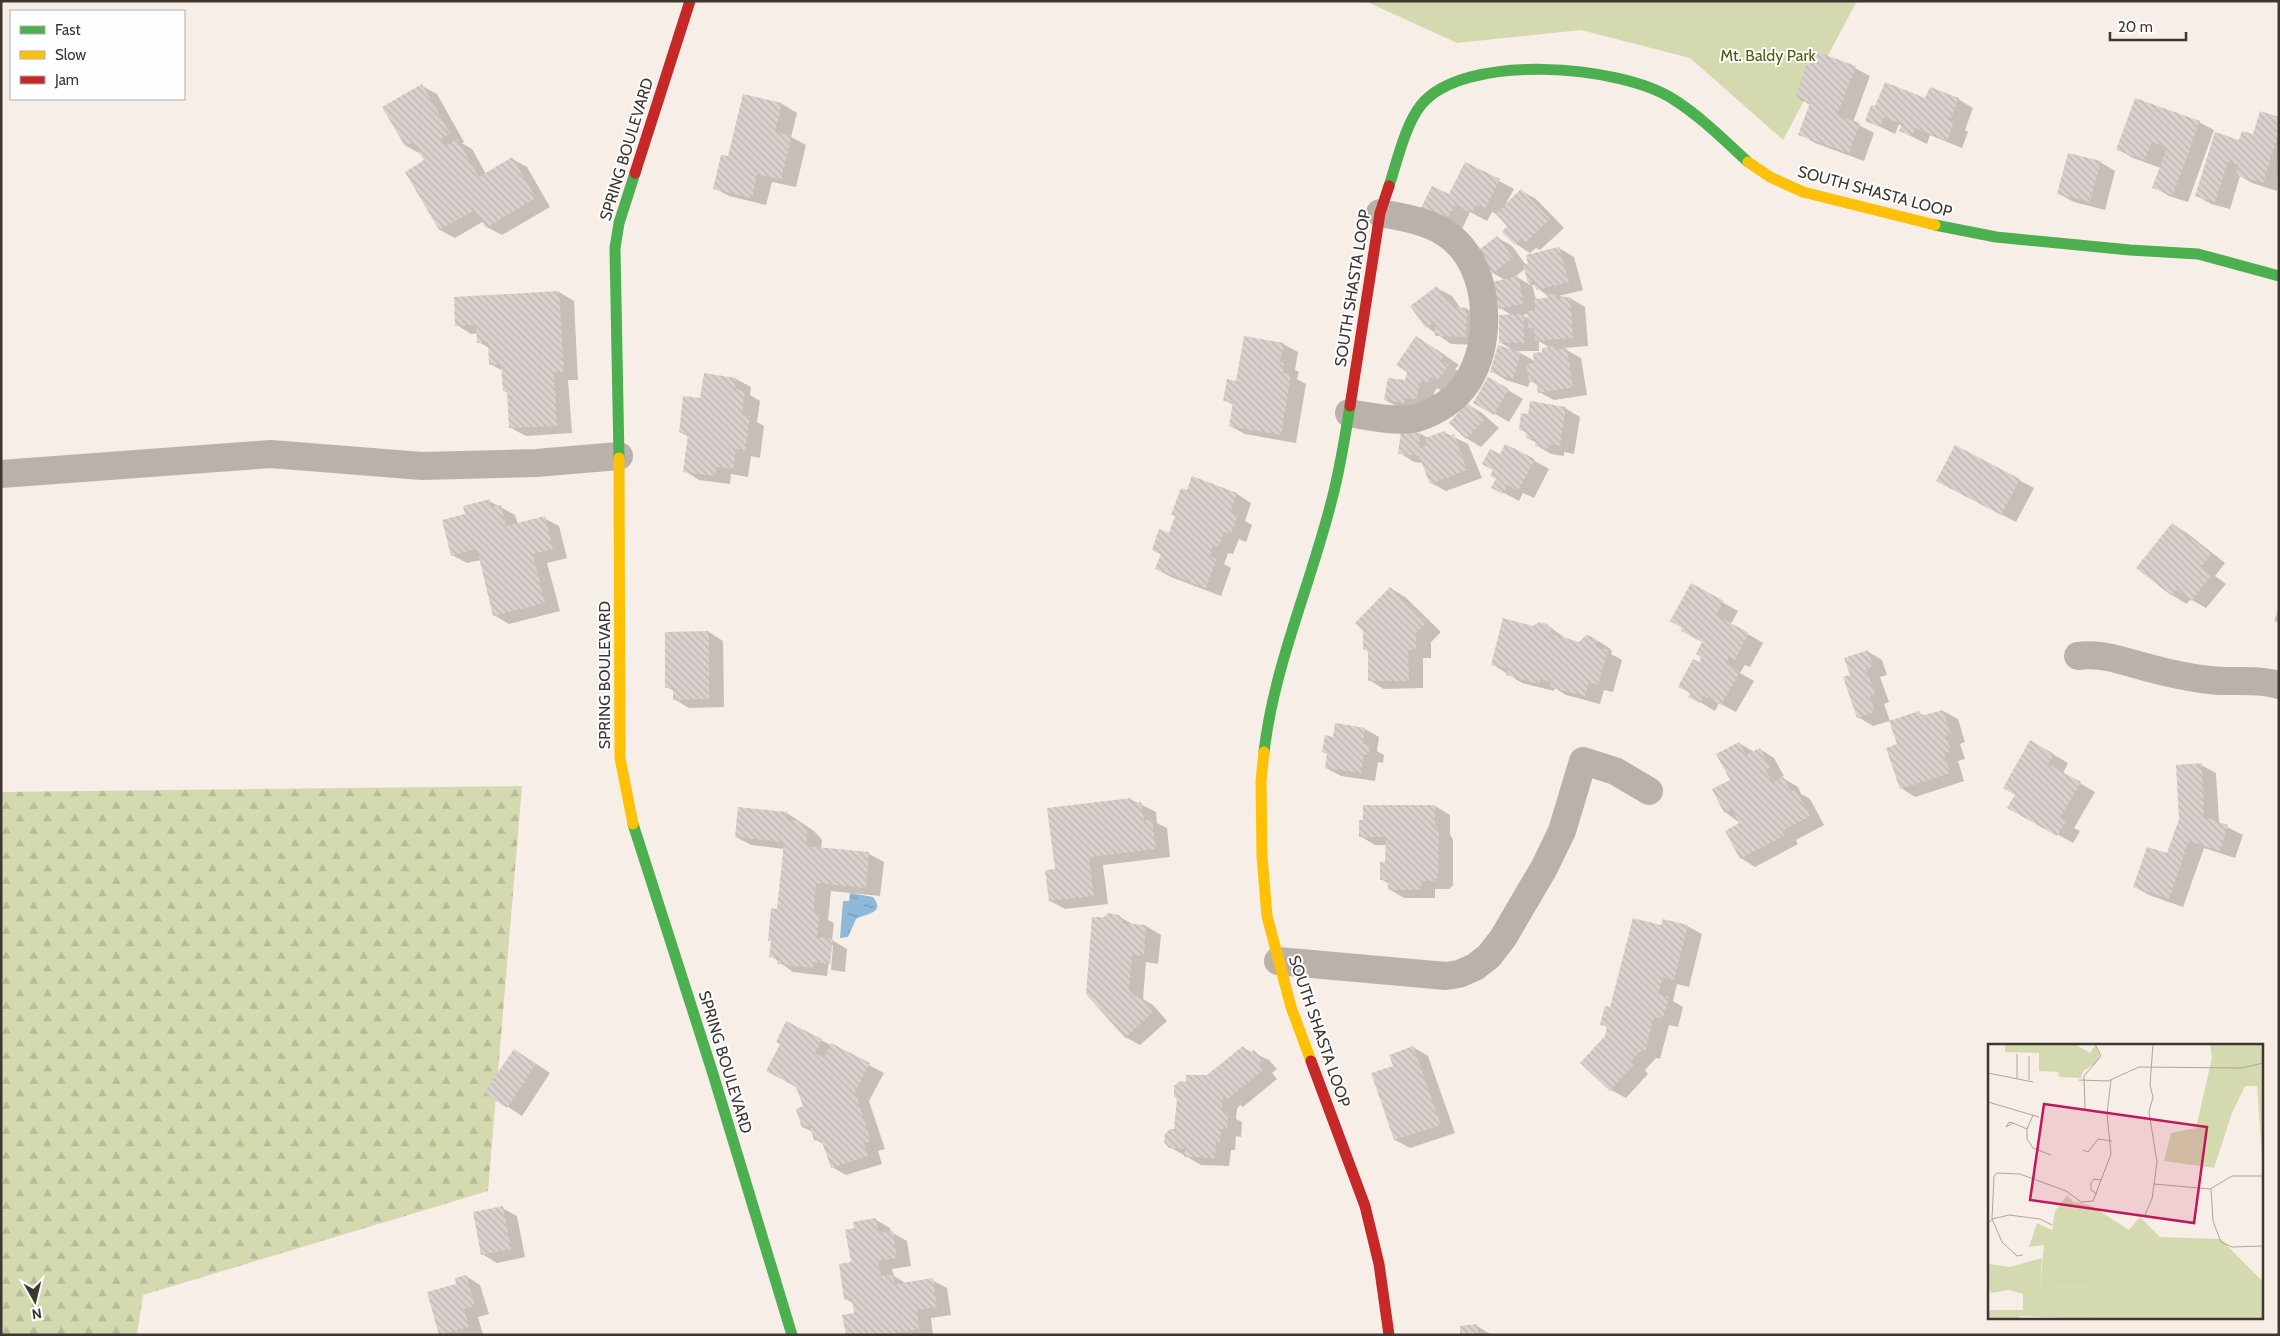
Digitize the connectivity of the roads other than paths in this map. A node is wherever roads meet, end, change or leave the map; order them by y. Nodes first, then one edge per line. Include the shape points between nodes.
1 (690, 1) edge
2 (1380, 214) junction
3 (2279, 276) edge
4 (1348, 413) junction
5 (619, 456) junction
6 (1, 474) edge
7 (2078, 656) dead end
8 (2279, 685) edge
9 (1649, 791) dead end
10 (1278, 961) junction
11 (792, 1335) edge
12 (1389, 1335) edge

1 - 5 street, SPRING BOULEVARD via 619,223 615,248
2 - 3 street, SOUTH SHASTA LOOP via 1411,122 1432,94 1452,83 1488,74 1531,69 1585,71 1635,82 1672,98 1751,165 1803,192 1996,237 2198,254
2 - 4 street, SOUTH SHASTA LOOP
2 - 4 street via 1412,219 1436,228 1462,247 1477,274 1484,310 1482,348 1468,382 1447,405 1415,418
4 - 10 street, SOUTH SHASTA LOOP via 1332,499 1288,646 1268,720 1264,750 1262,863 1267,916
5 - 6 street via 536,463 422,466 271,454
5 - 11 street, SPRING BOULEVARD via 620,758 625,793
7 - 8 street via 2104,656 2211,680 2254,680
9 - 10 street via 1615,771 1583,761 1562,830 1544,868 1503,938 1474,968 1446,976
10 - 12 street, SOUTH SHASTA LOOP via 1291,1006 1365,1206 1379,1264

